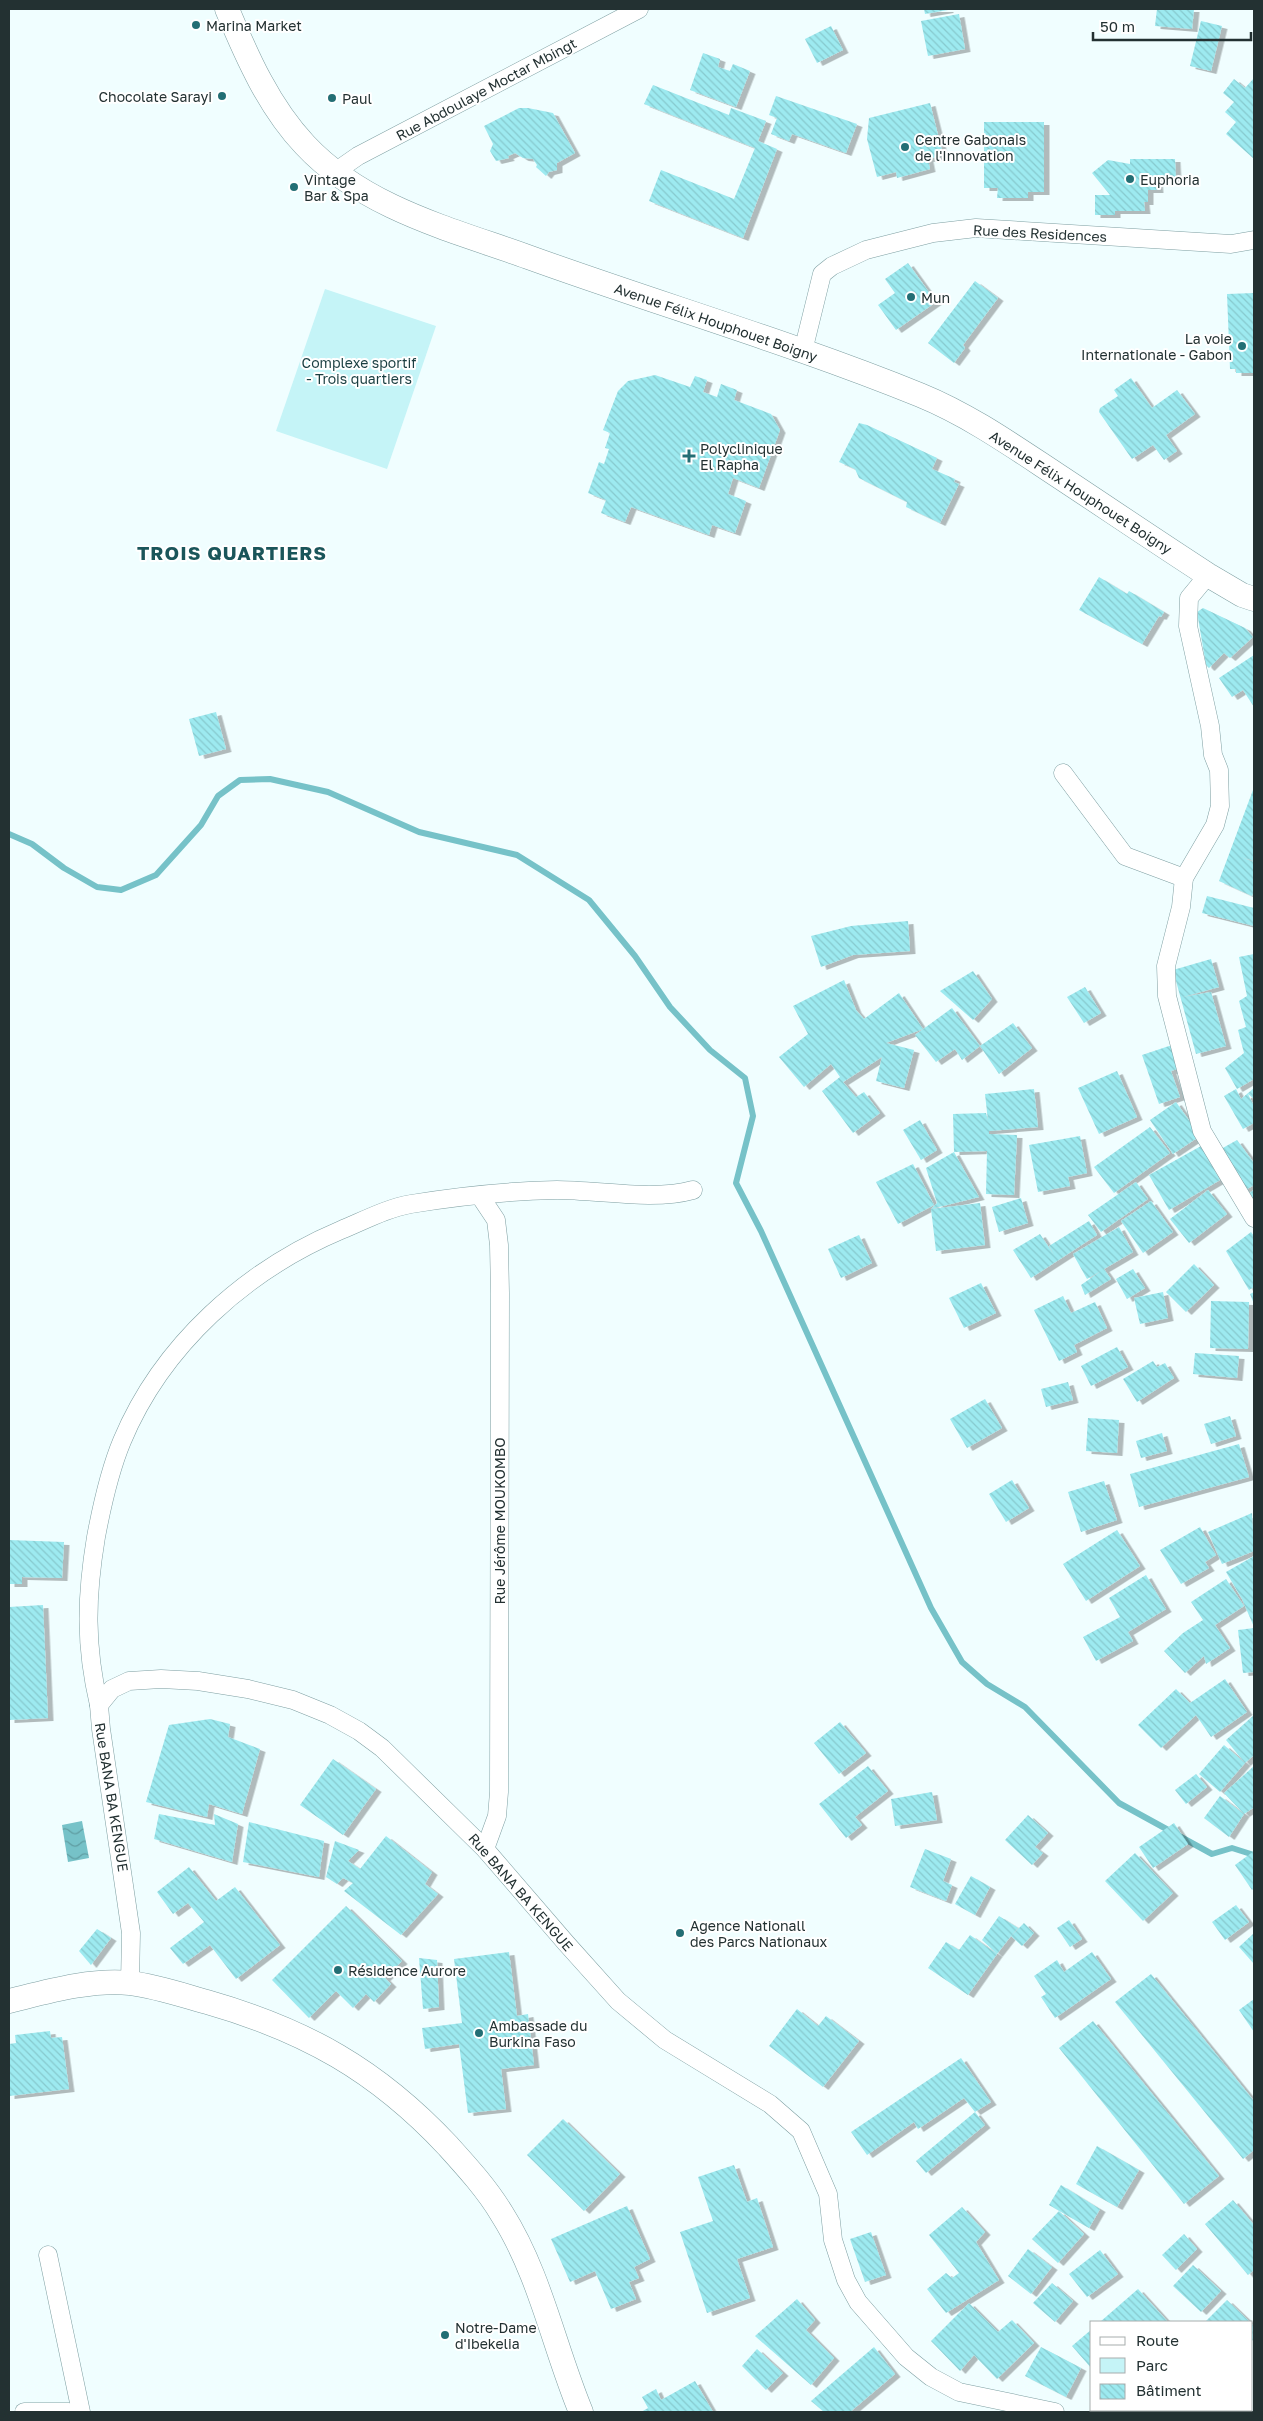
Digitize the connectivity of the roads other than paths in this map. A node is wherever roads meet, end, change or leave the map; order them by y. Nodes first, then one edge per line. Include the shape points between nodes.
1 (227, 9) edge
2 (639, 9) edge
3 (335, 172) junction
4 (1254, 240) edge
5 (803, 350) junction
6 (1208, 575) junction
7 (1254, 599) edge
8 (1064, 774) dead end
9 (1184, 878) junction
10 (693, 1190) dead end
11 (480, 1196) junction
12 (1254, 1218) edge
13 (100, 1705) junction
14 (486, 1849) junction
15 (130, 1983) junction
16 (9, 2002) edge
17 (48, 2255) dead end
18 (24, 2412) edge
19 (69, 2412) edge
20 (82, 2412) edge
21 (581, 2412) edge
22 (1055, 2412) edge

1 - 3 main road, Avenue Félix Houphouet Boigny via 253,68 276,107 306,146
2 - 3 street, Rue Abdoulaye Moctar Mbingt via 358,156
3 - 5 main road, Avenue Félix Houphouet Boigny via 365,193 407,214 594,281
4 - 5 street, Rue des Residences via 1231,244 976,228 910,238 866,250 822,274
5 - 6 main road, Avenue Félix Houphouet Boigny via 923,396 971,421
6 - 7 main road, Avenue Félix Houphouet Boigny
6 - 9 street via 1189,598 1188,626 1210,726 1213,755 1219,770 1220,806 1215,825
8 - 9 street via 1125,856
9 - 12 street via 1182,907 1166,966 1167,996 1202,1131
10 - 11 street via 668,1195 559,1190
11 - 13 street via 408,1205 324,1237 284,1258 225,1302 169,1361 122,1441 100,1517 87,1606 90,1660
11 - 14 street, Rue Jérôme MOUKOMBO via 496,1220 500,1293 499,1792 497,1816
13 - 14 street, Rue BANA BA KENGUE via 112,1689 129,1681 161,1678 248,1689 293,1700 337,1719 382,1748
13 - 15 street, Rue BANA BA KENGUE via 131,1933
14 - 22 street, Rue BANA BA KENGUE via 618,2000 665,2040 770,2104 801,2131 828,2194 833,2240 846,2280 858,2302 906,2357 959,2392
15 - 16 main road via 97,1984
15 - 21 main road via 222,2006 292,2032 349,2062 389,2090 423,2120 480,2183 502,2214 523,2253
17 - 20 street
18 - 19 street

